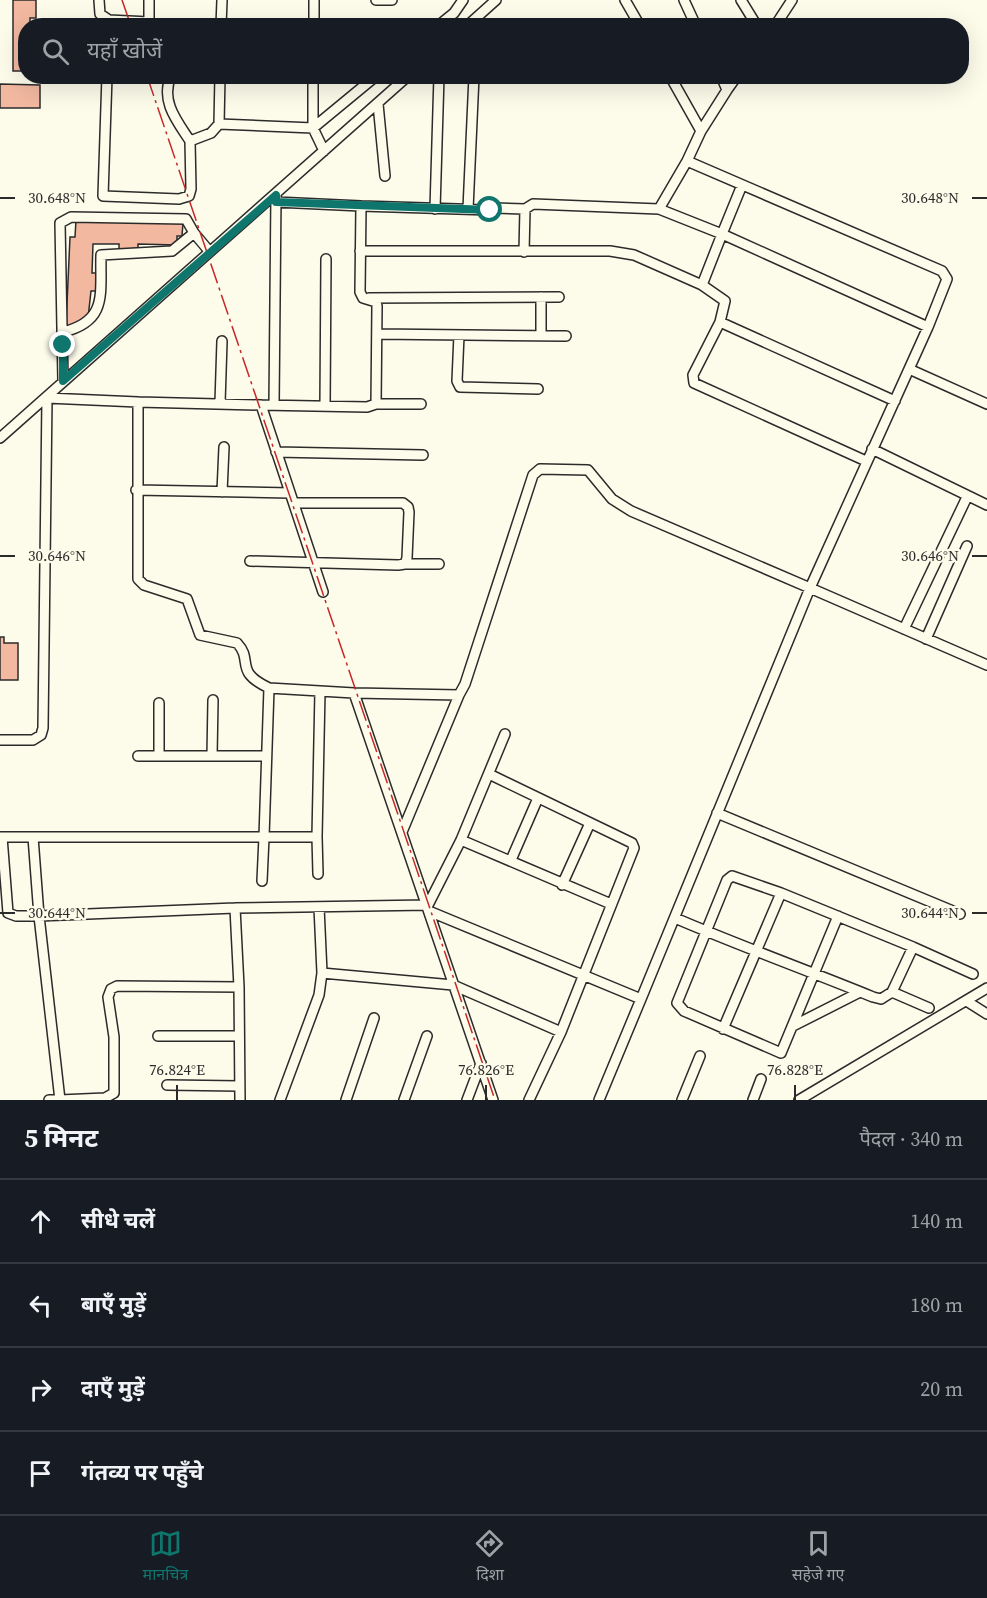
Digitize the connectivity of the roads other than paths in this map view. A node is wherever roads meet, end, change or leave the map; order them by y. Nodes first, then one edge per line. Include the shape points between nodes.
1 (99, 0) edge
2 (150, 0) edge
3 (222, 0) edge
4 (315, 0) edge
5 (376, 0) edge
6 (392, 0) edge
7 (463, 0) edge
8 (496, 0) edge
9 (625, 0) edge
10 (684, 0) edge
11 (741, 0) edge
12 (792, 0) edge
13 (104, 18) edge
14 (149, 18) edge
15 (221, 18) edge
16 (314, 18) edge
17 (448, 18) edge
18 (479, 18) edge
19 (635, 18) edge
20 (692, 18) edge
21 (752, 18) edge
22 (780, 18) edge
23 (107, 84) edge
24 (167, 84) edge
25 (220, 84) edge
26 (313, 84) edge
27 (365, 84) edge
28 (399, 84) edge
29 (439, 84) edge
30 (474, 84) edge
31 (675, 84) edge
32 (724, 84) edge
33 (731, 84) edge
34 (727, 90) junction
35 (378, 104) junction
36 (219, 124) junction
37 (313, 128) junction
38 (701, 131) junction
39 (190, 141) junction
40 (324, 151) junction
41 (687, 161) junction
42 (385, 176) dead end
43 (742, 186) junction
44 (276, 198) junction
45 (361, 206) junction
46 (435, 209) junction
47 (468, 209) junction
48 (525, 209) junction
49 (659, 209) junction
50 (194, 232) junction
51 (722, 234) junction
52 (209, 251) junction
53 (360, 251) junction
54 (524, 252) junction
55 (326, 259) dead end
56 (702, 285) junction
57 (541, 297) junction
58 (559, 297) dead end
59 (363, 298) junction
60 (720, 322) junction
61 (928, 327) junction
62 (63, 332) junction
63 (377, 334) junction
64 (459, 335) junction
65 (541, 336) junction
66 (566, 336) dead end
67 (222, 341) dead end
68 (909, 369) junction
69 (63, 381) junction
70 (538, 389) dead end
71 (47, 398) junction
72 (895, 401) junction
73 (138, 402) junction
74 (220, 403) junction
75 (376, 404) junction
76 (421, 404) dead end
77 (987, 404) edge
78 (261, 405) junction
79 (274, 405) junction
80 (325, 406) junction
81 (0, 438) edge
82 (224, 447) dead end
83 (872, 449) junction
84 (276, 452) junction
85 (423, 455) dead end
86 (866, 461) junction
87 (136, 490) junction
88 (222, 492) junction
89 (290, 493) junction
90 (966, 497) junction
91 (294, 503) junction
92 (987, 505) edge
93 (967, 546) dead end
94 (250, 561) dead end
95 (313, 561) junction
96 (405, 564) junction
97 (439, 564) dead end
98 (810, 588) junction
99 (323, 592) dead end
100 (904, 629) junction
101 (926, 639) junction
102 (987, 665) edge
103 (269, 688) junction
104 (320, 691) junction
105 (354, 693) junction
106 (459, 695) junction
107 (213, 700) dead end
108 (159, 703) dead end
109 (506, 734) dead end
110 (0, 740) edge
111 (138, 756) dead end
112 (159, 756) junction
113 (212, 756) junction
114 (265, 756) junction
115 (489, 774) junction
116 (538, 798) junction
117 (717, 813) junction
118 (590, 823) junction
119 (402, 832) junction
120 (1, 837) edge
121 (33, 837) junction
122 (264, 837) junction
123 (317, 837) junction
124 (461, 840) junction
125 (511, 861) junction
126 (318, 874) dead end
127 (262, 881) dead end
128 (562, 885) junction
129 (781, 893) junction
130 (611, 904) junction
131 (319, 907) junction
132 (235, 908) junction
133 (429, 908) junction
134 (960, 914) dead end
135 (39, 916) junction
136 (838, 916) junction
137 (675, 918) junction
138 (707, 932) junction
139 (913, 947) junction
140 (758, 952) junction
141 (321, 973) junction
142 (815, 974) junction
143 (973, 974) dead end
144 (584, 976) junction
145 (453, 985) junction
146 (239, 987) junction
147 (987, 988) edge
148 (860, 992) junction
149 (892, 992) junction
150 (641, 999) junction
151 (968, 1002) junction
152 (929, 1008) dead end
153 (987, 1014) edge
154 (374, 1018) dead end
155 (793, 1026) junction
156 (723, 1029) junction
157 (561, 1032) junction
158 (158, 1036) dead end
159 (239, 1036) junction
160 (427, 1036) dead end
161 (700, 1056) dead end
162 (481, 1062) junction
163 (761, 1079) dead end
164 (167, 1085) dead end
165 (239, 1086) junction
166 (114, 1097) edge
167 (49, 1100) edge
168 (60, 1100) edge
169 (240, 1100) edge
170 (280, 1100) edge
171 (346, 1100) edge
172 (404, 1100) edge
173 (467, 1100) edge
174 (493, 1100) edge
175 (529, 1100) edge
176 (599, 1100) edge
177 (682, 1100) edge
178 (753, 1100) edge
179 (800, 1100) edge

1 - 13 street
2 - 14 street
3 - 15 street
4 - 16 street
5 - 6 street
7 - 17 street
8 - 18 street
9 - 19 street
10 - 20 street
11 - 21 street
12 - 22 street
23 - 39 street via 103,196 178,200 189,196
24 - 39 street via 168,102
25 - 36 street
26 - 37 street
27 - 37 street
28 - 35 street
29 - 46 street
30 - 47 street
31 - 38 street
32 - 34 street
33 - 34 street
34 - 38 street
35 - 40 street
35 - 42 street
36 - 37 street
36 - 39 street via 211,133
37 - 40 street
38 - 41 street
40 - 44 street
41 - 43 street
41 - 49 street
43 - 51 street
43 - 61 street via 942,271 947,279
44 - 45 street
44 - 52 street
44 - 79 street
45 - 46 street
45 - 53 street
46 - 47 street
47 - 48 street
48 - 49 street via 533,204
48 - 54 street
49 - 51 street
50 - 52 street
50 - 62 street via 172,251 101,255 97,310 86,324
50 - 62 street via 186,219 64,219 60,223
51 - 56 street
51 - 61 street
52 - 69 street
53 - 54 street
53 - 59 street
54 - 56 street via 624,253
55 - 80 street
56 - 60 street via 725,301
57 - 58 street
57 - 59 street
57 - 65 street
59 - 63 street via 376,302
60 - 72 street
60 - 86 street via 693,375 694,383
61 - 68 street
62 - 69 street
63 - 64 street
63 - 75 street
64 - 65 street
64 - 70 street via 460,387
65 - 66 street
67 - 74 street
68 - 72 street
68 - 77 street
69 - 71 street
71 - 73 street
71 - 81 street
71 - 110 street via 43,728 33,740
72 - 83 street
73 - 74 street
73 - 87 street
74 - 78 street
75 - 76 street
75 - 80 street
78 - 79 street
78 - 84 street
79 - 80 street
82 - 88 street
83 - 86 street
83 - 90 street
84 - 85 street
84 - 89 street
86 - 98 street
87 - 88 street
87 - 103 street via 138,579 187,599 200,635 237,643 248,676
88 - 89 street
89 - 91 street
90 - 92 street
90 - 100 street
91 - 95 street
91 - 96 street via 403,503 409,512 410,553
93 - 101 street
94 - 95 street
95 - 96 street
95 - 99 street
96 - 97 street
98 - 100 street
98 - 106 street via 626,508 612,499 588,470 540,469 533,475
98 - 117 street
100 - 101 street
101 - 102 street
103 - 104 street
103 - 114 street
104 - 105 street
104 - 123 street
105 - 106 street
105 - 119 street
106 - 119 street
107 - 113 street
108 - 112 street
109 - 115 street
111 - 112 street
112 - 113 street
113 - 114 street
114 - 122 street
115 - 116 street
115 - 124 street
116 - 118 street
116 - 125 street
117 - 134 street
117 - 137 street
118 - 128 street
118 - 130 street via 632,843 634,848
119 - 133 street
120 - 121 street
120 - 135 street via 8,913
121 - 122 street
121 - 135 street
122 - 123 street
122 - 127 street
123 - 126 street
124 - 125 street
124 - 133 street
125 - 128 street
128 - 130 street
129 - 136 street
129 - 138 street via 732,876
129 - 140 street
130 - 144 street
131 - 132 street
131 - 133 street
131 - 141 street
132 - 135 street
132 - 146 street
133 - 144 street
133 - 145 street
135 - 168 street
136 - 139 street
136 - 142 street
137 - 138 street
137 - 150 street
138 - 140 street
138 - 156 street via 677,1003 684,1011
139 - 143 street
139 - 149 street
140 - 142 street
140 - 156 street
141 - 145 street
141 - 170 street via 316,1007
142 - 148 street
142 - 155 street
144 - 150 street
144 - 157 street
145 - 157 street
145 - 162 street
146 - 159 street
146 - 166 street via 111,988 108,997 114,1037
147 - 151 street
148 - 149 street via 881,999
148 - 155 street
149 - 152 street
150 - 176 street
151 - 153 street
151 - 179 street
154 - 171 street
155 - 156 street via 781,1053
157 - 175 street
158 - 159 street
159 - 165 street
160 - 172 street
161 - 177 street
162 - 173 street
162 - 174 street
163 - 178 street
164 - 165 street
165 - 169 street
166 - 168 street
167 - 168 street

